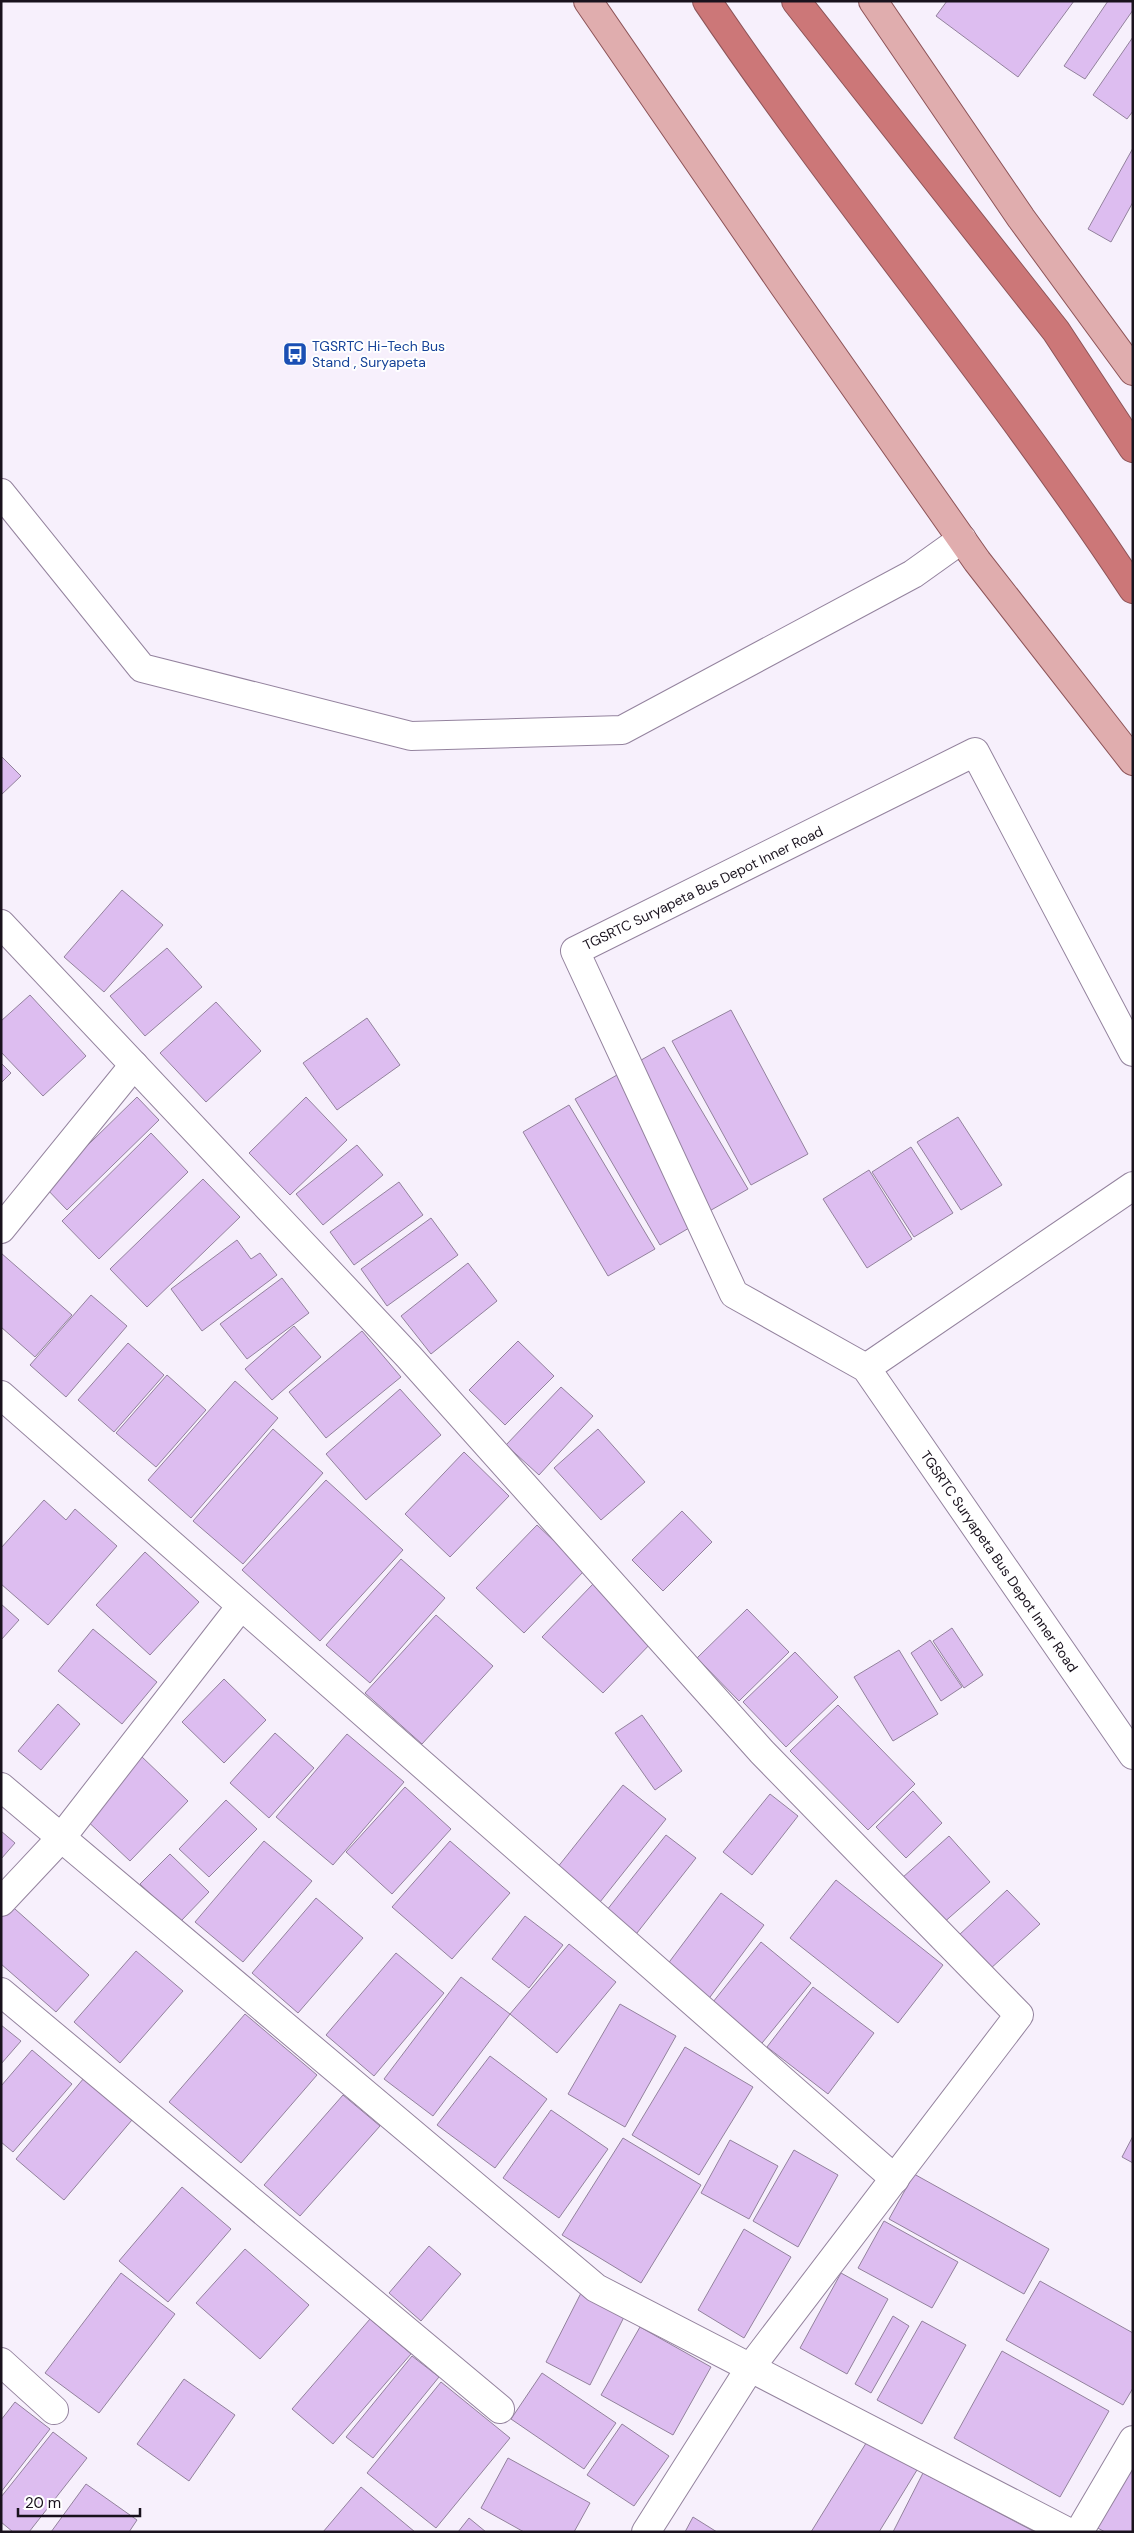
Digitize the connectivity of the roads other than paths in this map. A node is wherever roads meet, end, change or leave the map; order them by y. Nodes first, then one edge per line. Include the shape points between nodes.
1 (588, 1) edge
2 (707, 1) edge
3 (796, 1) edge
4 (873, 1) edge
5 (1133, 371) edge
6 (1133, 448) edge
7 (1, 493) edge
8 (962, 539) junction
9 (1133, 589) edge
10 (1133, 761) edge
11 (1, 924) edge
12 (1133, 1052) edge
13 (134, 1065) junction
14 (1133, 1186) edge
15 (1, 1229) edge
16 (866, 1368) junction
17 (1, 1395) edge
18 (242, 1606) junction
19 (1133, 1754) edge
20 (1, 1787) edge
21 (61, 1838) junction
22 (1, 1902) edge
23 (1, 1992) edge
24 (895, 2178) junction
25 (1, 2362) edge
26 (750, 2368) junction
27 (500, 2408) dead end
28 (54, 2410) dead end
29 (1133, 2440) edge
30 (646, 2532) edge
31 (1068, 2532) edge
32 (1078, 2532) edge

1 - 8 main road
2 - 9 highway via 814,154 1075,501
3 - 6 highway via 1056,331
4 - 5 main road via 1021,218
7 - 8 street via 142,668 411,736 622,730 913,574
8 - 10 main road
11 - 13 street
12 - 16 street, TGSRTC Suryapeta Bus Depot Inner Road via 975,752 575,952 734,1294
13 - 15 street
13 - 24 street via 409,1357 762,1752 1019,2015
14 - 16 street
16 - 19 street, TGSRTC Suryapeta Bus Depot Inner Road
17 - 18 street
18 - 21 street
18 - 24 street
20 - 21 street
21 - 22 street
21 - 26 street via 596,2288
23 - 27 street
24 - 26 street
25 - 28 street
26 - 30 street
26 - 31 street
29 - 32 street

